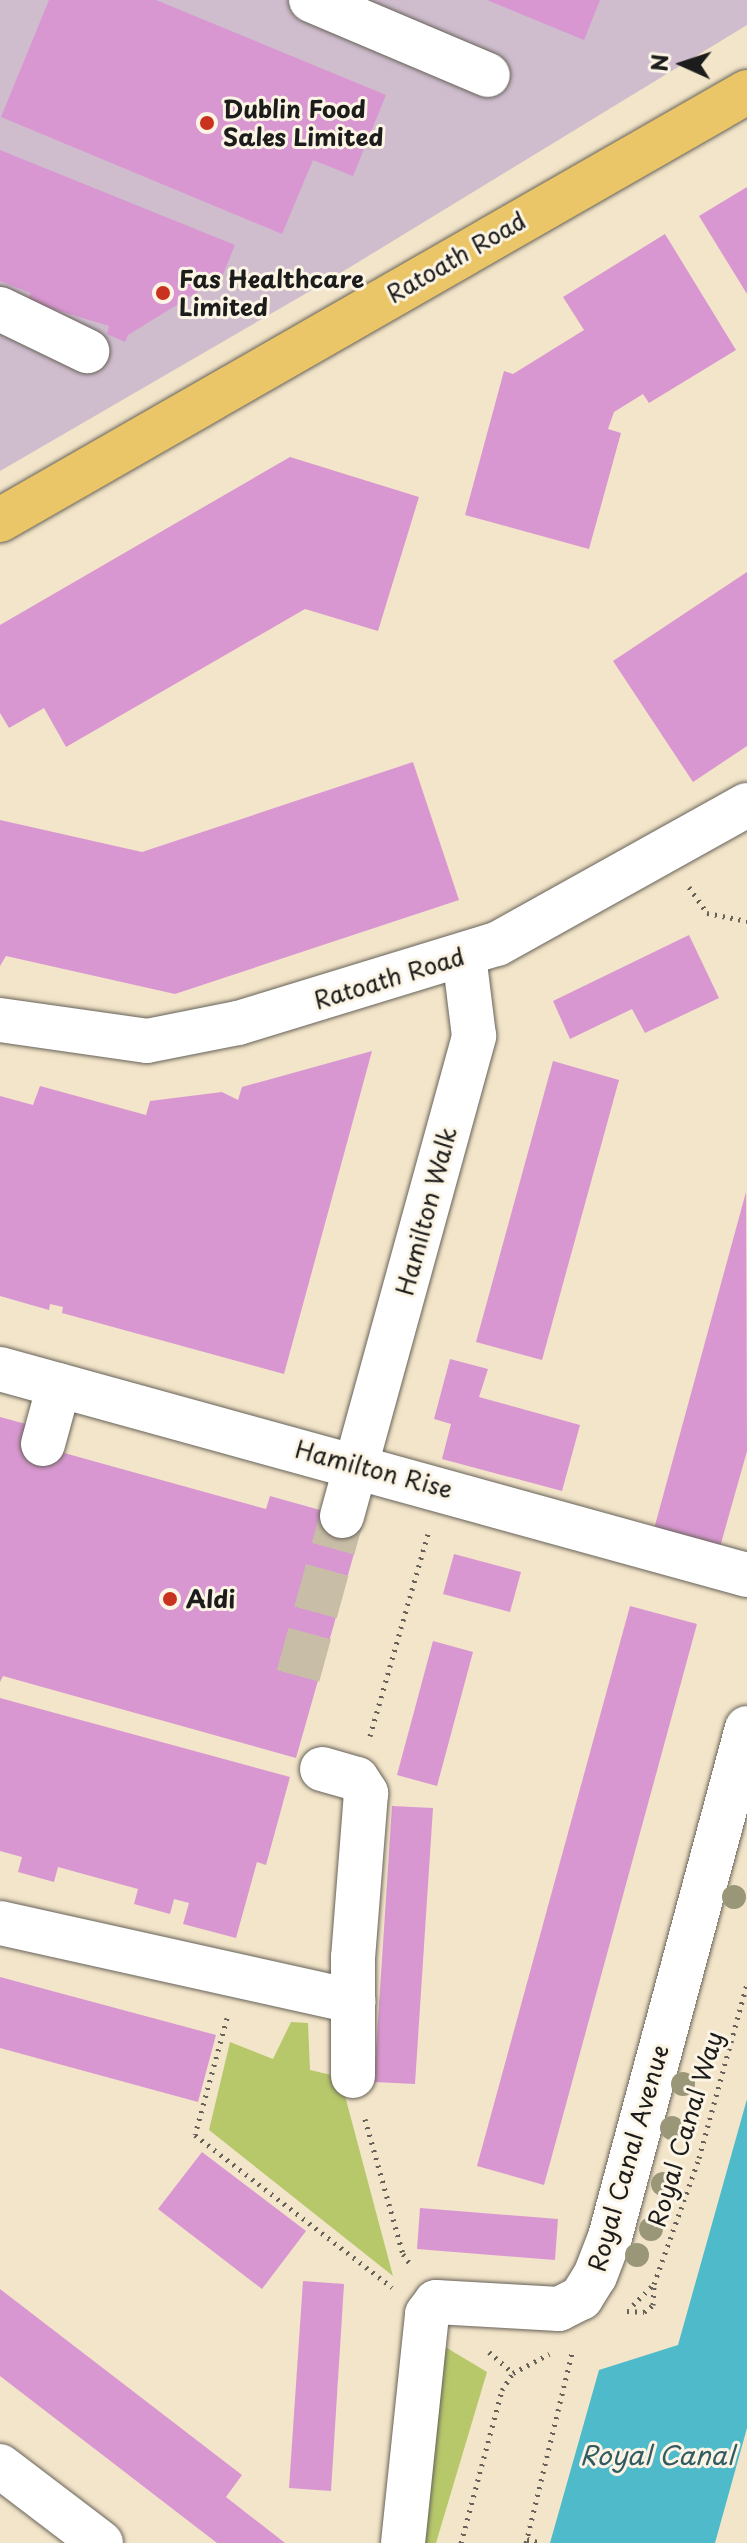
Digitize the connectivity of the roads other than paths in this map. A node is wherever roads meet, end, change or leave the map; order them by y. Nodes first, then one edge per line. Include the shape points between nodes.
1 (311, 0) edge
2 (488, 75) dead end
3 (747, 92) edge
4 (0, 309) edge
5 (87, 351) dead end
6 (0, 520) edge
7 (747, 805) edge
8 (464, 956) junction
9 (0, 1020) edge
10 (0, 1369) edge
11 (59, 1385) junction
12 (43, 1444) dead end
13 (357, 1465) junction
14 (342, 1516) tunnel mouth
15 (747, 1575) edge
16 (747, 1728) edge
17 (340, 1774) road end
18 (0, 1923) edge
19 (353, 2001) junction
20 (353, 2076) road end
21 (0, 2466) edge
22 (101, 2543) edge
23 (403, 2543) edge

1 - 2 street
3 - 6 main road, Ratoath Road
4 - 5 street
7 - 8 street, Ratoath Road via 497,944
8 - 9 street, Ratoath Road via 183,1036 106,1038
8 - 13 street, Hamilton Walk via 474,1036
10 - 11 street, Hamilton Rise
11 - 12 street
11 - 13 street, Hamilton Rise
13 - 14 street, Hamilton Walk
13 - 15 street, Hamilton Rise
16 - 23 street, Royal Canal Avenue via 610,2237 589,2286 573,2305 431,2308
17 - 19 street via 367,1810
18 - 19 street
19 - 20 street
21 - 22 street

